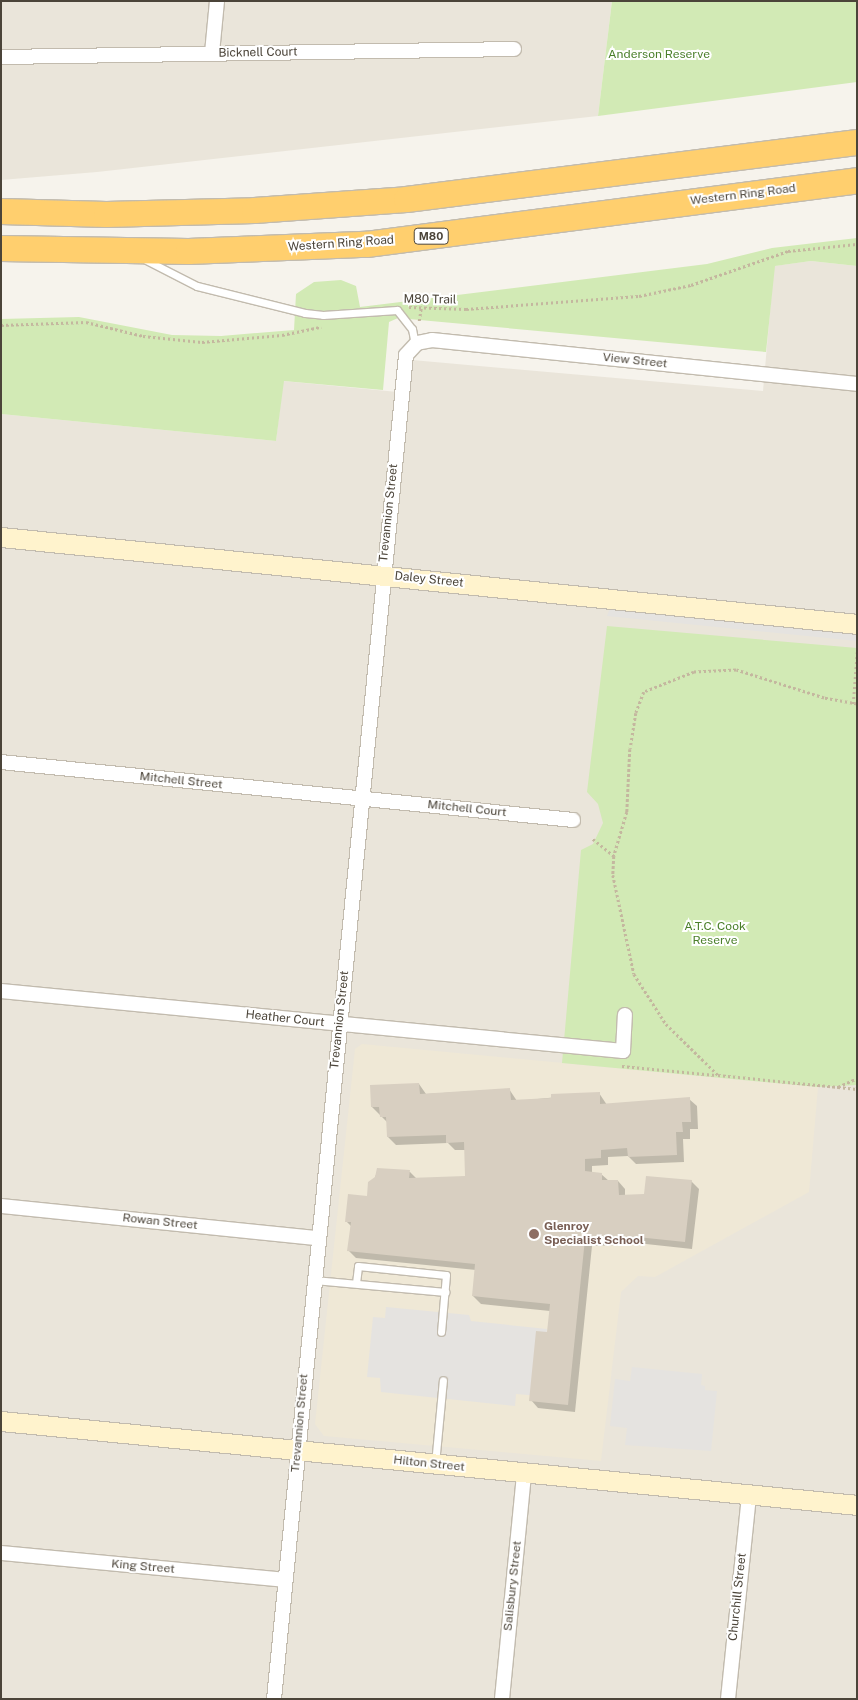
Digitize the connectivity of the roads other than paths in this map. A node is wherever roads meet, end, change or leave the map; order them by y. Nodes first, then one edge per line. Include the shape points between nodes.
1 (217, 1) edge
2 (514, 49) dead end
3 (212, 54) junction
4 (1, 57) edge
5 (857, 142) edge
6 (857, 180) edge
7 (1, 211) edge
8 (1, 248) edge
9 (128, 251) junction
10 (415, 345) junction
11 (857, 384) edge
12 (1, 536) edge
13 (383, 576) junction
14 (857, 624) edge
15 (1, 762) edge
16 (362, 799) junction
17 (573, 820) dead end
18 (1, 990) edge
19 (625, 1015) dead end
20 (340, 1024) junction
21 (1, 1206) edge
22 (318, 1238) junction
23 (314, 1280) junction
24 (356, 1283) junction
25 (445, 1292) junction
26 (441, 1332) dead end
27 (443, 1380) dead end
28 (1, 1421) edge
29 (298, 1450) junction
30 (434, 1464) junction
31 (524, 1474) junction
32 (748, 1495) junction
33 (857, 1505) edge
34 (1, 1553) edge
35 (285, 1580) junction
36 (274, 1699) edge
37 (502, 1699) edge
38 (728, 1699) edge

1 - 3 street
2 - 3 street, Bicknell Court
3 - 4 street, Bicknell Court
5 - 7 highway via 406,199 254,210 106,214
6 - 9 highway, Western Ring Road / M80 via 366,244
8 - 9 highway, Western Ring Road / M80
9 - 10 lane via 197,286 305,312 323,315 398,310 412,329
10 - 11 street, View Street via 432,340
10 - 13 street, Trevannion Street via 405,361
12 - 13 street, Daley Street
13 - 14 street, Daley Street
13 - 16 street, Trevannion Street
15 - 16 street, Mitchell Street
16 - 17 street, Mitchell Court
16 - 20 street, Trevannion Street
18 - 20 street, Heather Court
19 - 20 street, Heather Court via 623,1051
20 - 22 street, Trevannion Street
21 - 22 street, Rowan Street
22 - 23 street, Trevannion Street
23 - 24 lane
23 - 29 street, Trevannion Street
24 - 25 lane
24 - 25 lane via 358,1266 368,1267 446,1275
25 - 26 lane
27 - 30 lane
28 - 29 street, Hilton Street
29 - 30 street, Hilton Street
29 - 35 street, Trevannion Street
30 - 31 street, Hilton Street
31 - 32 street, Hilton Street
31 - 37 street, Salisbury Street
32 - 33 street, Hilton Street
32 - 38 street, Churchill Street
34 - 35 street, King Street
35 - 36 street, Trevannion Street

